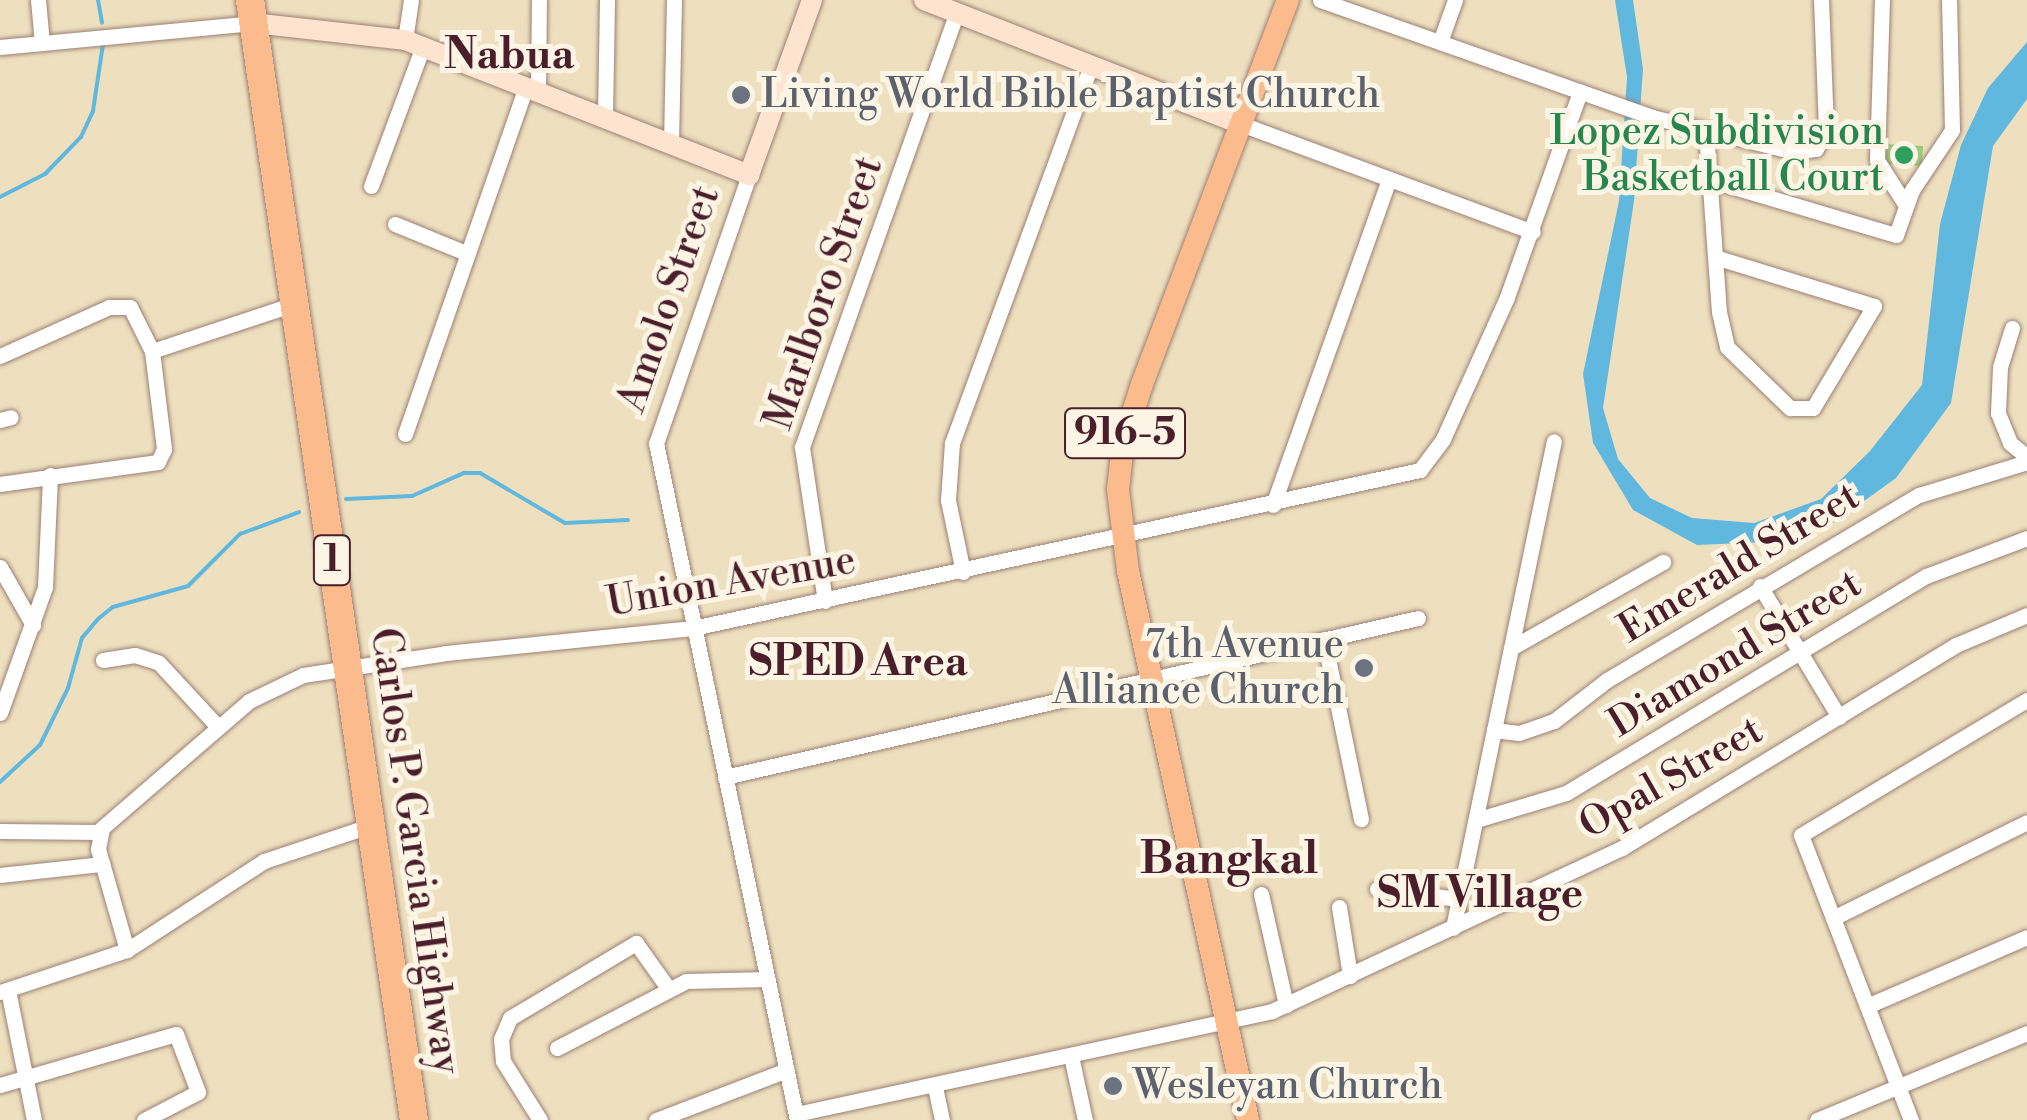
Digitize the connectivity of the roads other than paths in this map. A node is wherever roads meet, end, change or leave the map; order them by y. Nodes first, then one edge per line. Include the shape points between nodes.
1 (38, 0) edge
2 (411, 0) edge
3 (539, 0) edge
4 (606, 0) edge
5 (674, 0) edge
6 (812, 0) edge
7 (924, 0) edge
8 (1288, 0) edge
9 (1320, 0) edge
10 (1455, 0) edge
11 (1821, 0) edge
12 (1882, 0) edge
13 (1949, 0) edge
14 (252, 12) edge
15 (957, 12) junction
16 (1440, 42) junction
17 (42, 43) junction
18 (414, 44) junction
19 (0, 47) edge
20 (1091, 65) junction
21 (532, 88) junction
22 (1580, 92) junction
23 (605, 116) junction
24 (1240, 124) junction
25 (1706, 131) junction
26 (670, 143) junction
27 (748, 176) junction
28 (1389, 179) junction
29 (1710, 180) junction
30 (371, 186) dead end
31 (1905, 204) junction
32 (395, 224) dead end
33 (1533, 232) junction
34 (466, 253) junction
35 (1716, 257) junction
36 (294, 304) junction
37 (2012, 328) dead end
38 (152, 351) junction
39 (0, 356) edge
40 (405, 434) dead end
41 (1554, 441) dead end
42 (2027, 459) edge
43 (50, 475) junction
44 (0, 484) edge
45 (1273, 505) junction
46 (2027, 538) edge
47 (1122, 539) junction
48 (1663, 562) dead end
49 (0, 567) edge
50 (963, 572) junction
51 (1760, 586) junction
52 (825, 600) junction
53 (2027, 616) edge
54 (1418, 618) dead end
55 (33, 625) junction
56 (693, 628) junction
57 (1324, 639) junction
58 (1511, 648) junction
59 (1800, 654) junction
60 (103, 660) dead end
61 (347, 665) junction
62 (1152, 681) junction
63 (2, 698) edge
64 (2027, 700) edge
65 (1839, 717) junction
66 (218, 727) junction
67 (1494, 730) junction
68 (724, 777) junction
69 (1361, 819) dead end
70 (1476, 820) junction
71 (2027, 822) edge
72 (372, 826) junction
73 (0, 831) edge
74 (101, 832) junction
75 (102, 864) junction
76 (0, 876) edge
77 (1377, 888) dead end
78 (1261, 894) dead end
79 (1459, 899) junction
80 (1339, 907) dead end
81 (1833, 918) junction
82 (1454, 928) junction
83 (2027, 937) edge
84 (128, 950) junction
85 (1350, 976) junction
86 (768, 979) junction
87 (668, 988) junction
88 (4, 991) edge
89 (1286, 1005) junction
90 (1867, 1006) junction
91 (1227, 1022) junction
92 (2027, 1033) edge
93 (557, 1048) dead end
94 (1071, 1056) junction
95 (787, 1070) junction
96 (26, 1076) junction
97 (0, 1084) edge
98 (935, 1087) junction
99 (1900, 1088) junction
100 (797, 1117) edge
101 (34, 1120) edge
102 (144, 1120) edge
103 (414, 1120) edge
104 (540, 1120) edge
105 (656, 1120) edge
106 (942, 1120) edge
107 (1085, 1120) edge
108 (1248, 1120) edge
109 (1817, 1120) edge
110 (1911, 1120) edge

1 - 17 street
2 - 18 street
3 - 21 street
4 - 23 street
5 - 26 street
6 - 27 street, Amolo Street
7 - 15 street
8 - 24 main road, 916-5
9 - 16 street
10 - 16 street
11 - 25 street via 1828,105 1816,149 1794,152
12 - 31 street via 1878,160
13 - 31 street via 1952,130
14 - 17 street
14 - 18 street
14 - 36 highway, Carlos P. Garcia Highway / 1
15 - 20 street
15 - 52 street, Marlboro Street via 802,447
16 - 22 street
17 - 19 street
18 - 21 street
18 - 30 street
20 - 24 street
20 - 50 street via 952,444 948,500
21 - 23 street
21 - 34 street
22 - 25 street
22 - 33 street
23 - 26 street
24 - 28 street
24 - 47 main road, 916-5 via 1128,425 1118,490
25 - 29 street
26 - 27 street
27 - 56 street, Amolo Street via 656,443
28 - 33 street
28 - 45 street
29 - 31 street via 1896,235
29 - 35 street
32 - 34 street
33 - 45 street, Union Avenue via 1428,464
34 - 40 street
35 - 35 street via 1727,347 1740,366 1799,412 1822,399 1874,306
36 - 38 street
36 - 61 highway, Carlos P. Garcia Highway / 1
37 - 42 street via 2000,367 1998,413 2010,442
38 - 39 street via 130,307 109,307
38 - 43 street via 162,459
41 - 58 street
42 - 51 street, Emerald Street via 1918,495
43 - 44 street
43 - 55 street via 48,566
45 - 47 street, Union Avenue
46 - 59 street, Diamond Street via 1926,576
47 - 50 street, Union Avenue
47 - 62 main road, 916-5
48 - 58 street
49 - 55 street
50 - 52 street, Union Avenue
51 - 59 street
51 - 67 street, Emerald Street via 1554,721 1519,733
52 - 56 street, Union Avenue
53 - 65 street, Opal Street via 1956,645
54 - 57 street
55 - 63 street
56 - 61 street, Union Avenue
56 - 68 street, Amolo Street
57 - 62 street
57 - 69 street
58 - 67 street
59 - 65 street
59 - 70 street, Diamond Street via 1566,793
60 - 66 street via 135,655 159,664
61 - 66 street, Union Avenue via 270,689
61 - 72 highway, Carlos P. Garcia Highway / 1
62 - 68 street
62 - 91 main road, 916-5
64 - 81 street via 1802,831
65 - 82 street, Opal Street via 1649,834
66 - 74 street, Union Avenue
67 - 70 street
68 - 86 street, Amolo Street
70 - 79 street
71 - 81 street
72 - 84 street via 264,861
72 - 103 highway, Carlos P. Garcia Highway / 1
73 - 74 street
74 - 75 street
75 - 76 street
75 - 84 street
77 - 79 street
78 - 89 street
79 - 82 street
80 - 85 street
81 - 90 street
82 - 85 street, Opal Street
83 - 90 street
84 - 88 street
85 - 89 street, Opal Street
86 - 87 street via 700,979
86 - 95 street, Amolo Street
87 - 93 street
87 - 104 street via 636,942 510,1018 501,1039 503,1061
88 - 96 street
89 - 91 street, Opal Street
90 - 99 street
91 - 94 street, Opal Street
91 - 108 main road, 916-5
92 - 99 street
94 - 98 street, Opal Street
94 - 107 street
95 - 100 street, Amolo Street
95 - 105 street
96 - 97 street
96 - 101 street
96 - 102 street via 176,1034 198,1092
98 - 100 street, Opal Street
98 - 106 street
99 - 109 street
99 - 110 street

